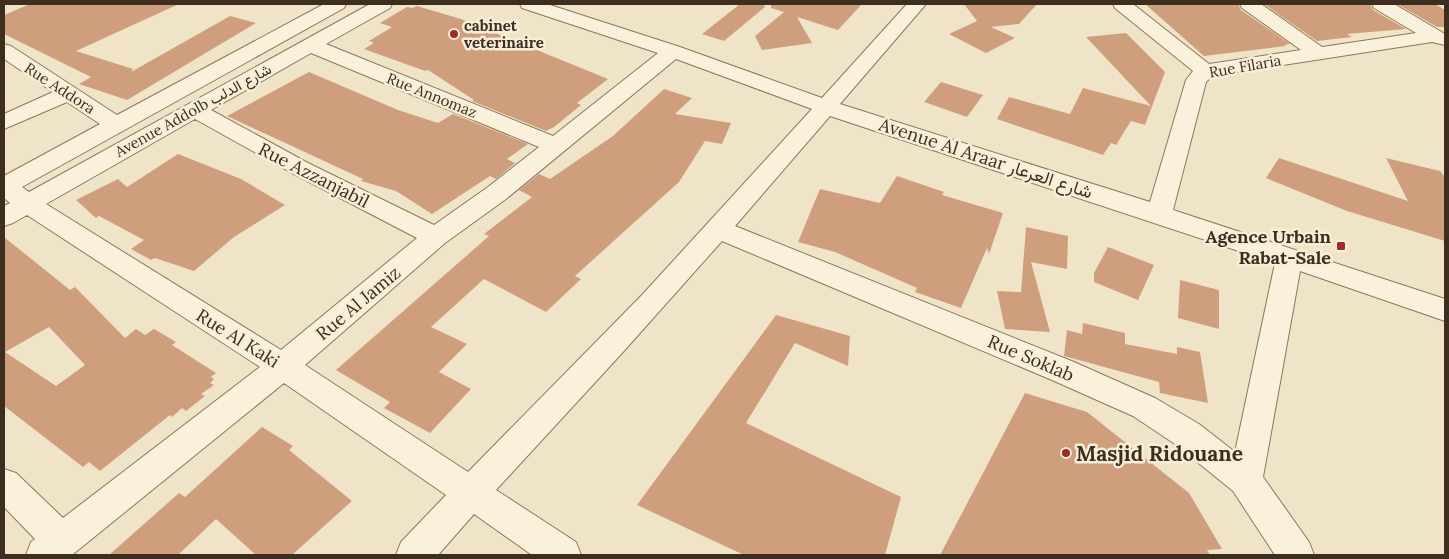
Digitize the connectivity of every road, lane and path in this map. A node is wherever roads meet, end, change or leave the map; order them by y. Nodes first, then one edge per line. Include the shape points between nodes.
1 (337, 4) edge
2 (383, 4) edge
3 (529, 4) edge
4 (917, 4) edge
5 (1122, 4) edge
6 (1250, 4) edge
7 (1381, 4) edge
8 (1440, 39) edge
9 (310, 45) junction
10 (4, 50) edge
11 (673, 51) junction
12 (1318, 54) junction
13 (1205, 71) junction
14 (68, 92) junction
15 (826, 107) junction
16 (194, 110) junction
17 (4, 122) edge
18 (117, 125) junction
19 (554, 145) junction
20 (4, 186) edge
21 (15, 210) edge
22 (1159, 214) junction
23 (718, 229) junction
24 (436, 237) junction
25 (1289, 259) junction
26 (1445, 310) edge
27 (283, 366) junction
28 (1245, 480) junction
29 (4, 484) edge
30 (470, 493) junction
31 (53, 548) edge
32 (414, 555) edge
33 (563, 555) edge
34 (1296, 555) edge

1 - 18 street, Avenue Addolb شارع الدلب
2 - 9 street, Avenue Addolb شارع الدلب
3 - 11 street, Avenue Al Araar شارع العرعار
4 - 15 street
5 - 13 street
6 - 12 street
7 - 8 street
8 - 12 street, Rue Filaria
9 - 16 street, Avenue Addolb شارع الدلب
9 - 19 street, Rue Annomaz
10 - 14 street, Rue Addora
11 - 15 street, Avenue Al Araar شارع العرعار
11 - 19 street, Rue Al Jamiz
12 - 13 street, Rue Filaria
13 - 22 street, Rue Filaria via 1196,80
14 - 17 street
14 - 18 street, Rue Addora
15 - 22 street, Avenue Al Araar شارع العرعار
15 - 23 street
16 - 21 street, Avenue Addolb شارع الدلب
16 - 24 street, Rue Azzanjabil
18 - 20 street, Avenue Addolb شارع الدلب
19 - 24 street, Rue Al Jamiz via 497,193
20 - 21 street, Rue Al Kaki
21 - 27 street, Rue Al Kaki
22 - 25 street, Avenue Al Araar شارع العرعار
23 - 28 street, Rue Soklab via 1144,407 1187,434
23 - 30 street
24 - 27 street, Rue Al Jamiz
25 - 26 street, Avenue Al Araar شارع العرعار
25 - 28 street
27 - 30 street, Rue Al Kaki
27 - 31 street, Rue Al Jamiz
28 - 34 street, Rue Soklab
29 - 31 street
30 - 32 street
30 - 33 street, Rue Al Kaki

